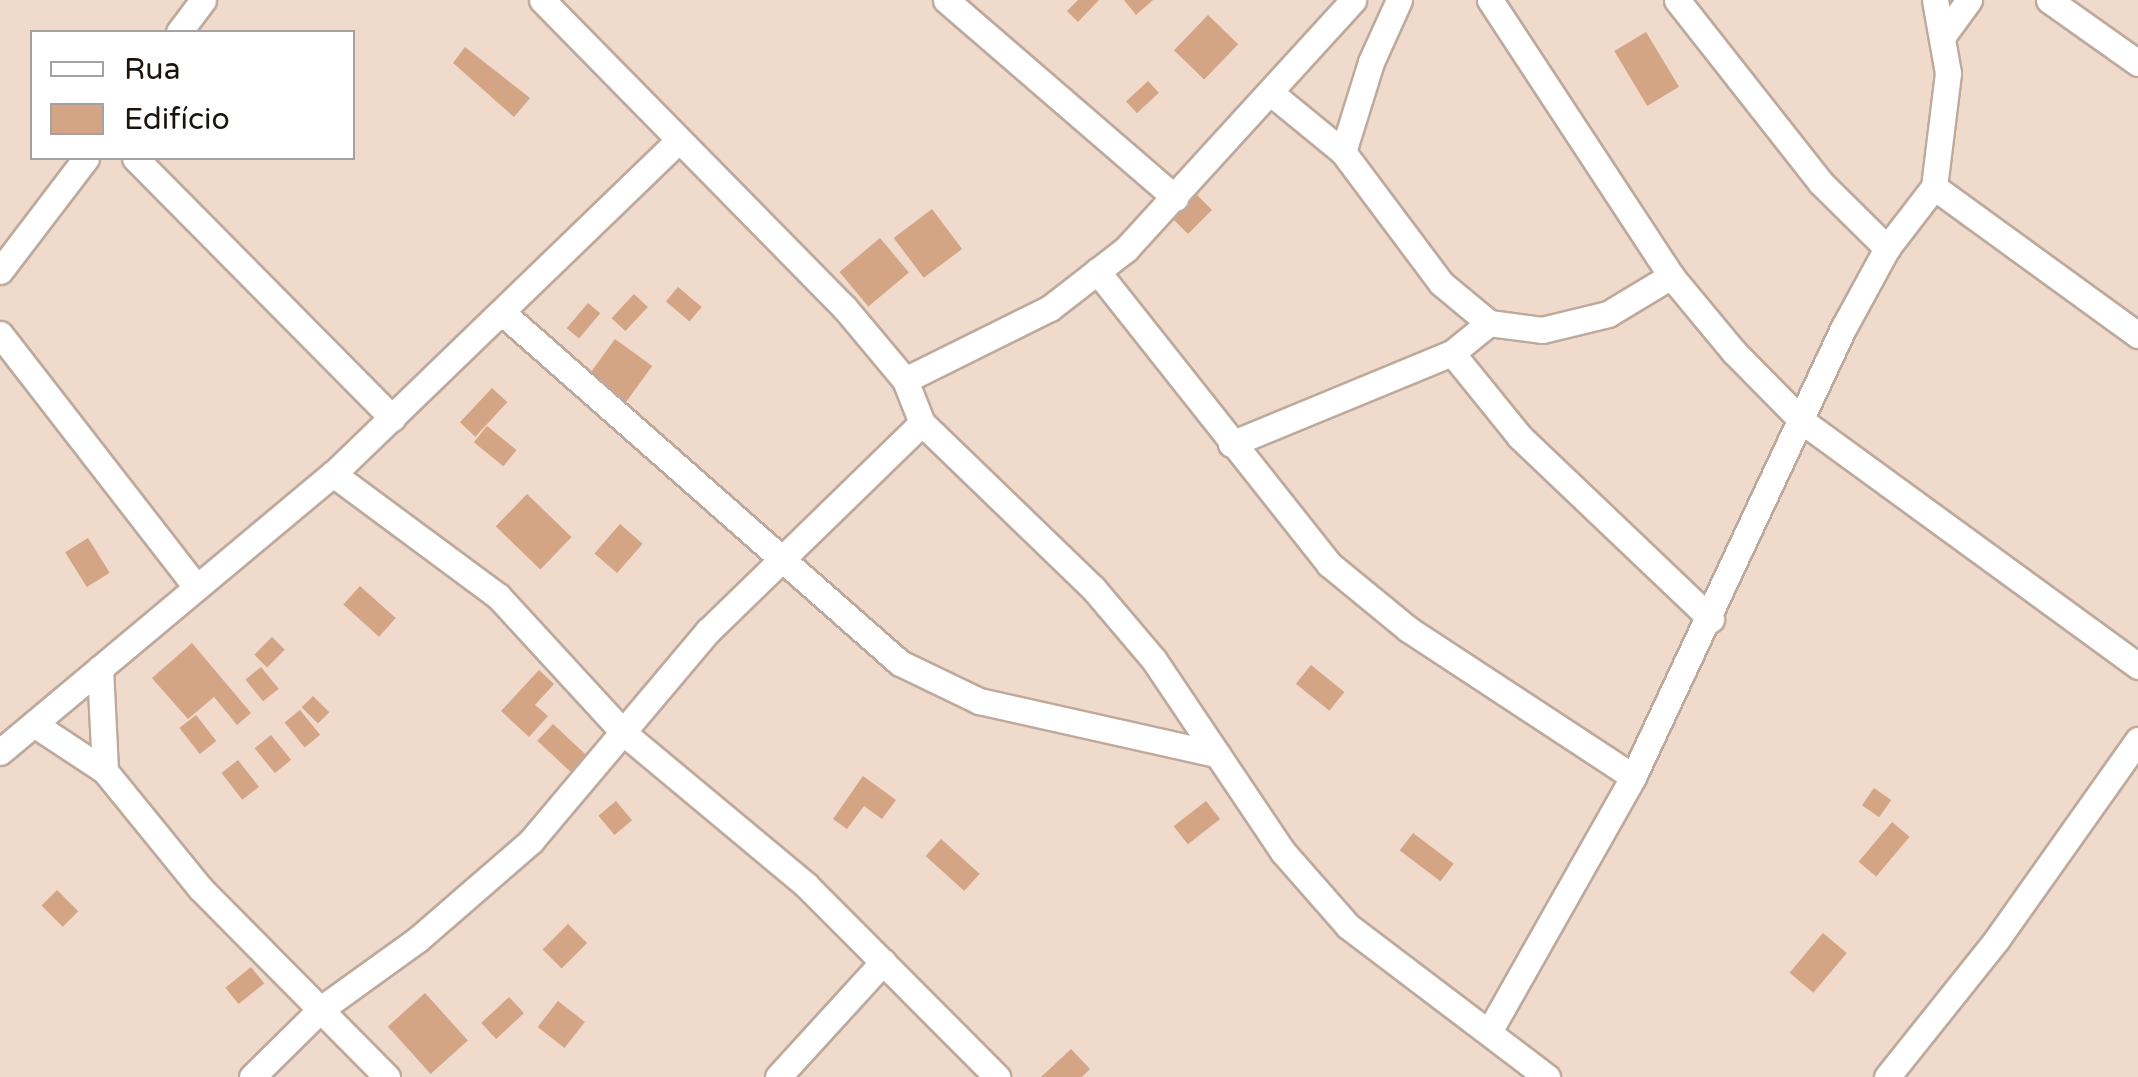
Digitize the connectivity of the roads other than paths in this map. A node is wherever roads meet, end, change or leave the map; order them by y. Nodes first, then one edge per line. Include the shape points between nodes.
1 (203, 0) edge
2 (542, 0) edge
3 (946, 0) edge
4 (1354, 0) edge
5 (1400, 0) edge
6 (1490, 0) edge
7 (1677, 0) edge
8 (1935, 0) edge
9 (1969, 0) edge
10 (2049, 0) edge
11 (180, 30) edge
12 (1945, 33) junction
13 (2138, 63) edge
14 (1271, 93) junction
15 (677, 142) junction
16 (1342, 152) junction
17 (84, 160) edge
18 (138, 160) edge
19 (1934, 186) junction
20 (1175, 198) junction
21 (1887, 248) junction
22 (4, 259) edge
23 (1097, 271) junction
24 (1671, 276) junction
25 (504, 315) junction
26 (1489, 323) junction
27 (0, 334) edge
28 (2138, 335) edge
29 (1452, 352) junction
30 (905, 380) junction
31 (392, 418) junction
32 (1802, 421) junction
33 (922, 423) junction
34 (1230, 444) junction
35 (333, 474) junction
36 (780, 558) junction
37 (196, 587) junction
38 (1711, 620) junction
39 (2138, 666) edge
40 (100, 668) junction
41 (34, 724) junction
42 (626, 734) junction
43 (2138, 740) edge
44 (0, 752) edge
45 (1217, 754) junction
46 (104, 771) junction
47 (1633, 777) junction
48 (882, 962) junction
49 (321, 1009) junction
50 (1490, 1030) junction
51 (252, 1077) edge
52 (387, 1077) edge
53 (778, 1077) edge
54 (998, 1077) edge
55 (1547, 1077) edge
56 (1887, 1077) edge

1 - 11 street
2 - 15 street
3 - 20 street
4 - 14 street
5 - 16 street
6 - 24 street via 1535,59 1572,131
7 - 21 street via 1821,183
8 - 12 street
9 - 12 street
10 - 13 street
12 - 19 street via 1945,128
14 - 16 street
14 - 20 street
15 - 25 street
15 - 30 street via 844,308
16 - 26 street via 1441,283
17 - 22 street
18 - 31 street
19 - 21 street
19 - 28 street
20 - 23 street
21 - 32 street
23 - 30 street via 1050,308
23 - 34 street
24 - 26 street via 1608,314 1542,330
24 - 32 street
25 - 31 street
25 - 36 street
26 - 29 street
27 - 37 street
29 - 34 street
29 - 38 street via 1520,438
30 - 33 street
31 - 35 street
32 - 38 street
32 - 39 street
33 - 36 street
33 - 45 street via 1093,588 1154,660
34 - 47 street via 1329,564 1408,629
35 - 37 street
35 - 42 street via 498,596
36 - 42 street via 708,631
36 - 45 street via 900,663 979,701
37 - 40 street
38 - 47 street
40 - 41 street
40 - 46 street
41 - 44 street
41 - 46 street
42 - 48 street via 806,885
42 - 49 street via 480,888
43 - 56 street via 1997,939
45 - 50 street via 1283,852 1348,926
46 - 49 street via 200,888
47 - 50 street
48 - 53 street
48 - 54 street
49 - 51 street
49 - 52 street
50 - 55 street

